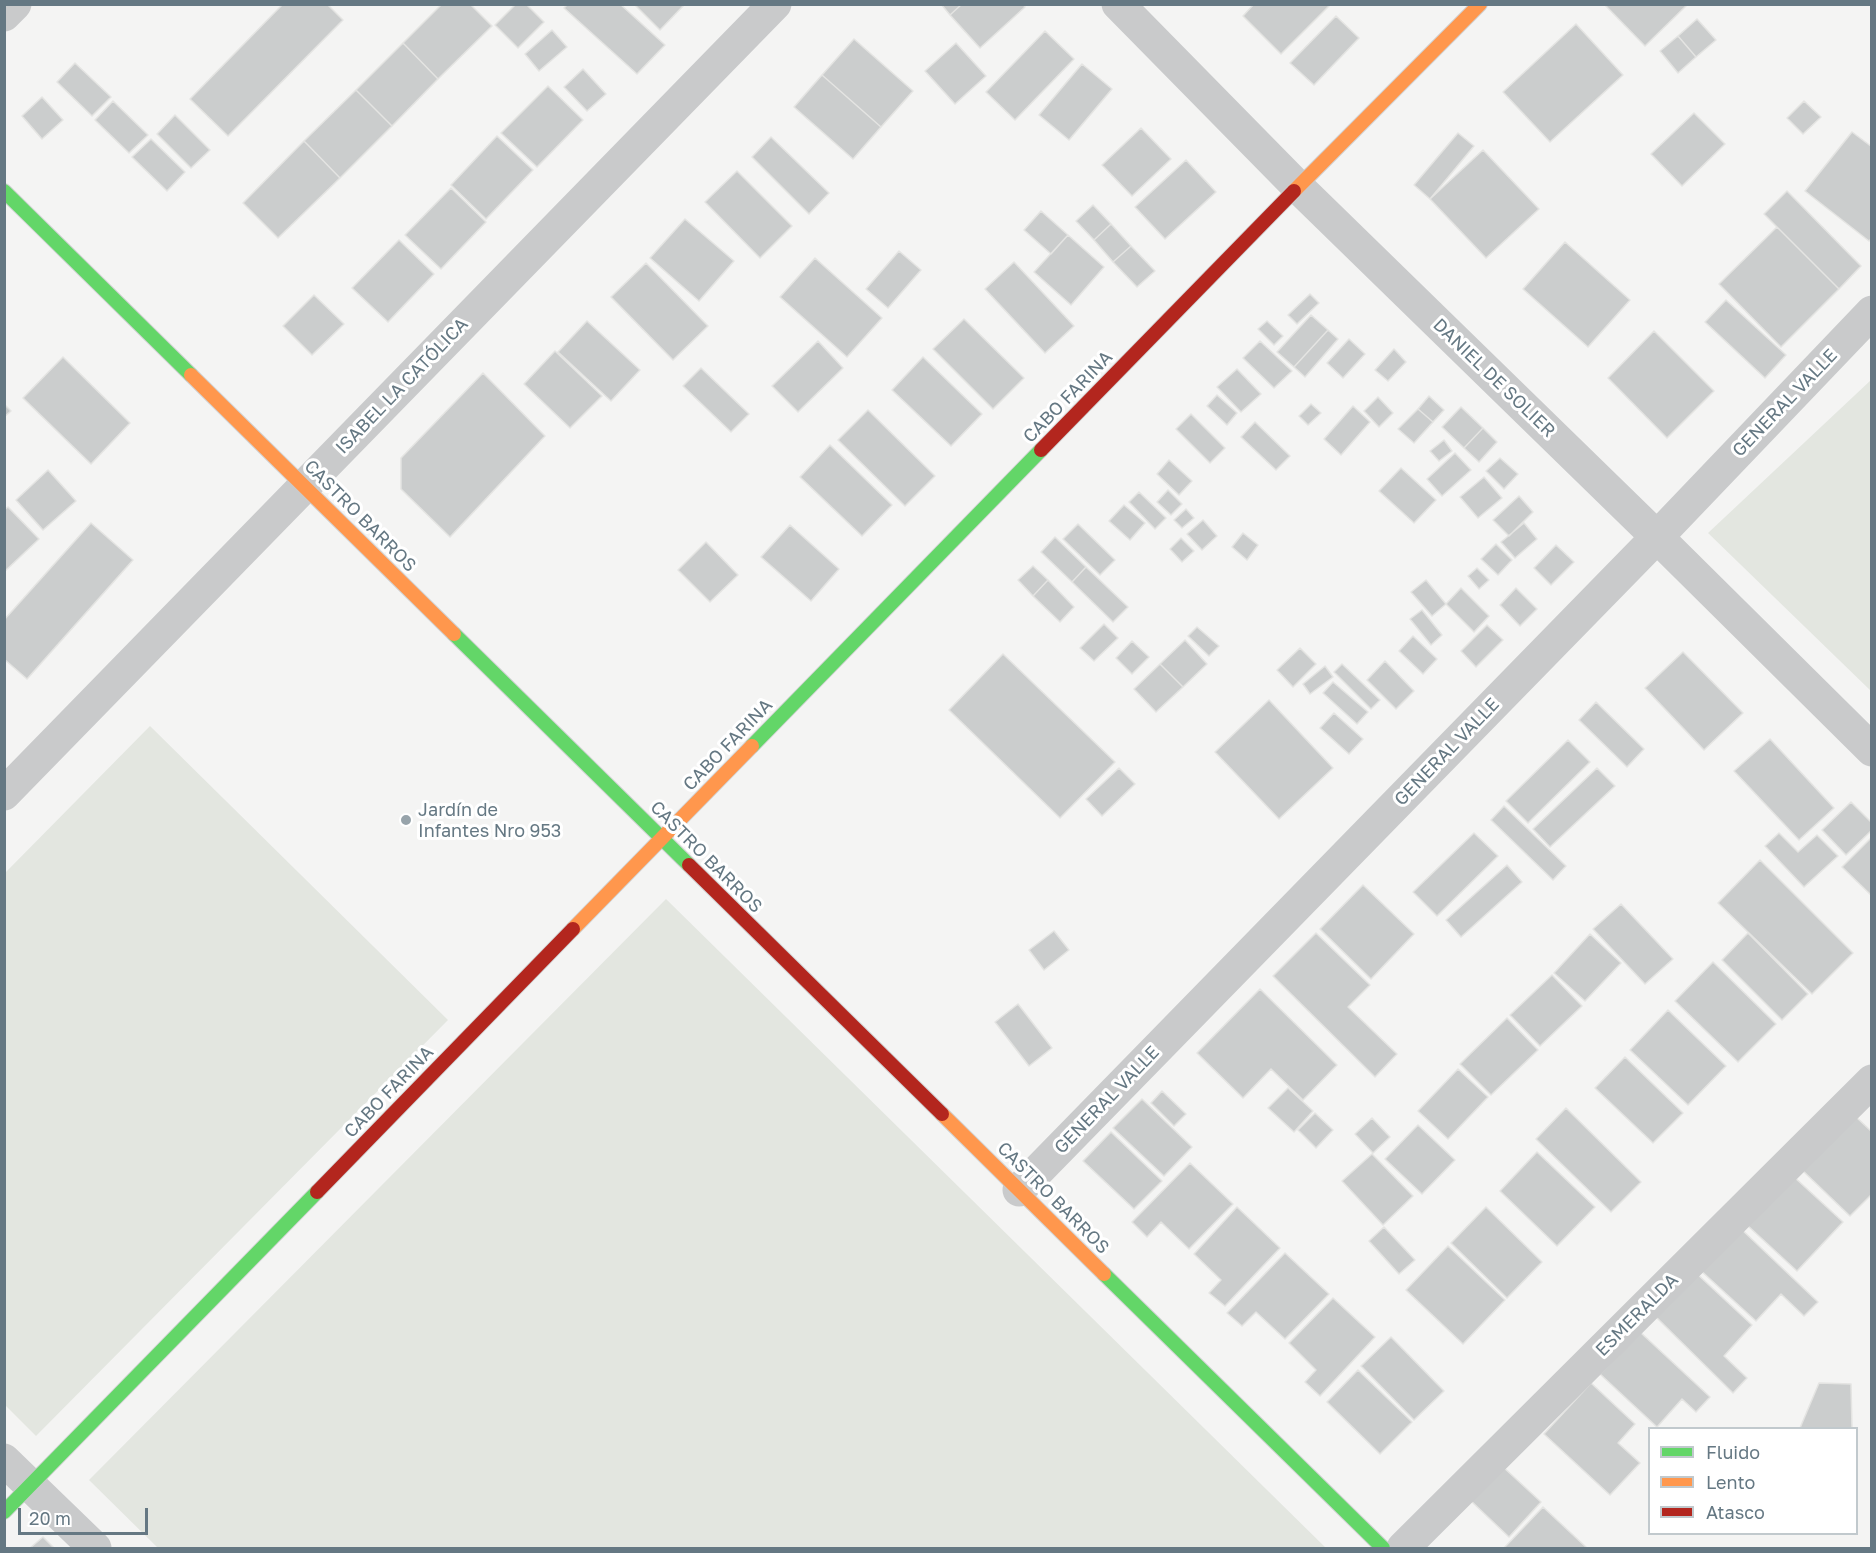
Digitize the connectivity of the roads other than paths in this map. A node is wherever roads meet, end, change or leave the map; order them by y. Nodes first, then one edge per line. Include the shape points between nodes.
1 (15, 4) edge
2 (775, 4) edge
3 (1118, 4) edge
4 (1480, 4) edge
5 (4, 15) edge
6 (1298, 187) junction
7 (4, 191) edge
8 (1872, 312) edge
9 (304, 487) junction
10 (1657, 537) junction
11 (1872, 750) edge
12 (4, 794) edge
13 (662, 838) junction
14 (1872, 1081) edge
15 (1019, 1190) junction
16 (4, 1460) edge
17 (30, 1485) junction
18 (4, 1512) edge
19 (95, 1548) edge
20 (1383, 1548) edge
21 (1403, 1548) edge

1 - 5 street
2 - 9 street, ISABEL LA CATÓLICA
3 - 6 street, DANIEL DE SOLIER
4 - 6 street, CABO FARINA
6 - 10 street, DANIEL DE SOLIER
6 - 13 street, CABO FARINA
7 - 9 street, CASTRO BARROS
8 - 10 street, GENERAL VALLE
9 - 12 street, ISABEL LA CATÓLICA
9 - 13 street, CASTRO BARROS
10 - 11 street, DANIEL DE SOLIER
10 - 15 street, GENERAL VALLE
13 - 15 street, CASTRO BARROS
13 - 17 street, CABO FARINA
14 - 21 street, ESMERALDA
15 - 20 street, CASTRO BARROS
16 - 17 street
17 - 18 street, CABO FARINA
17 - 19 street

